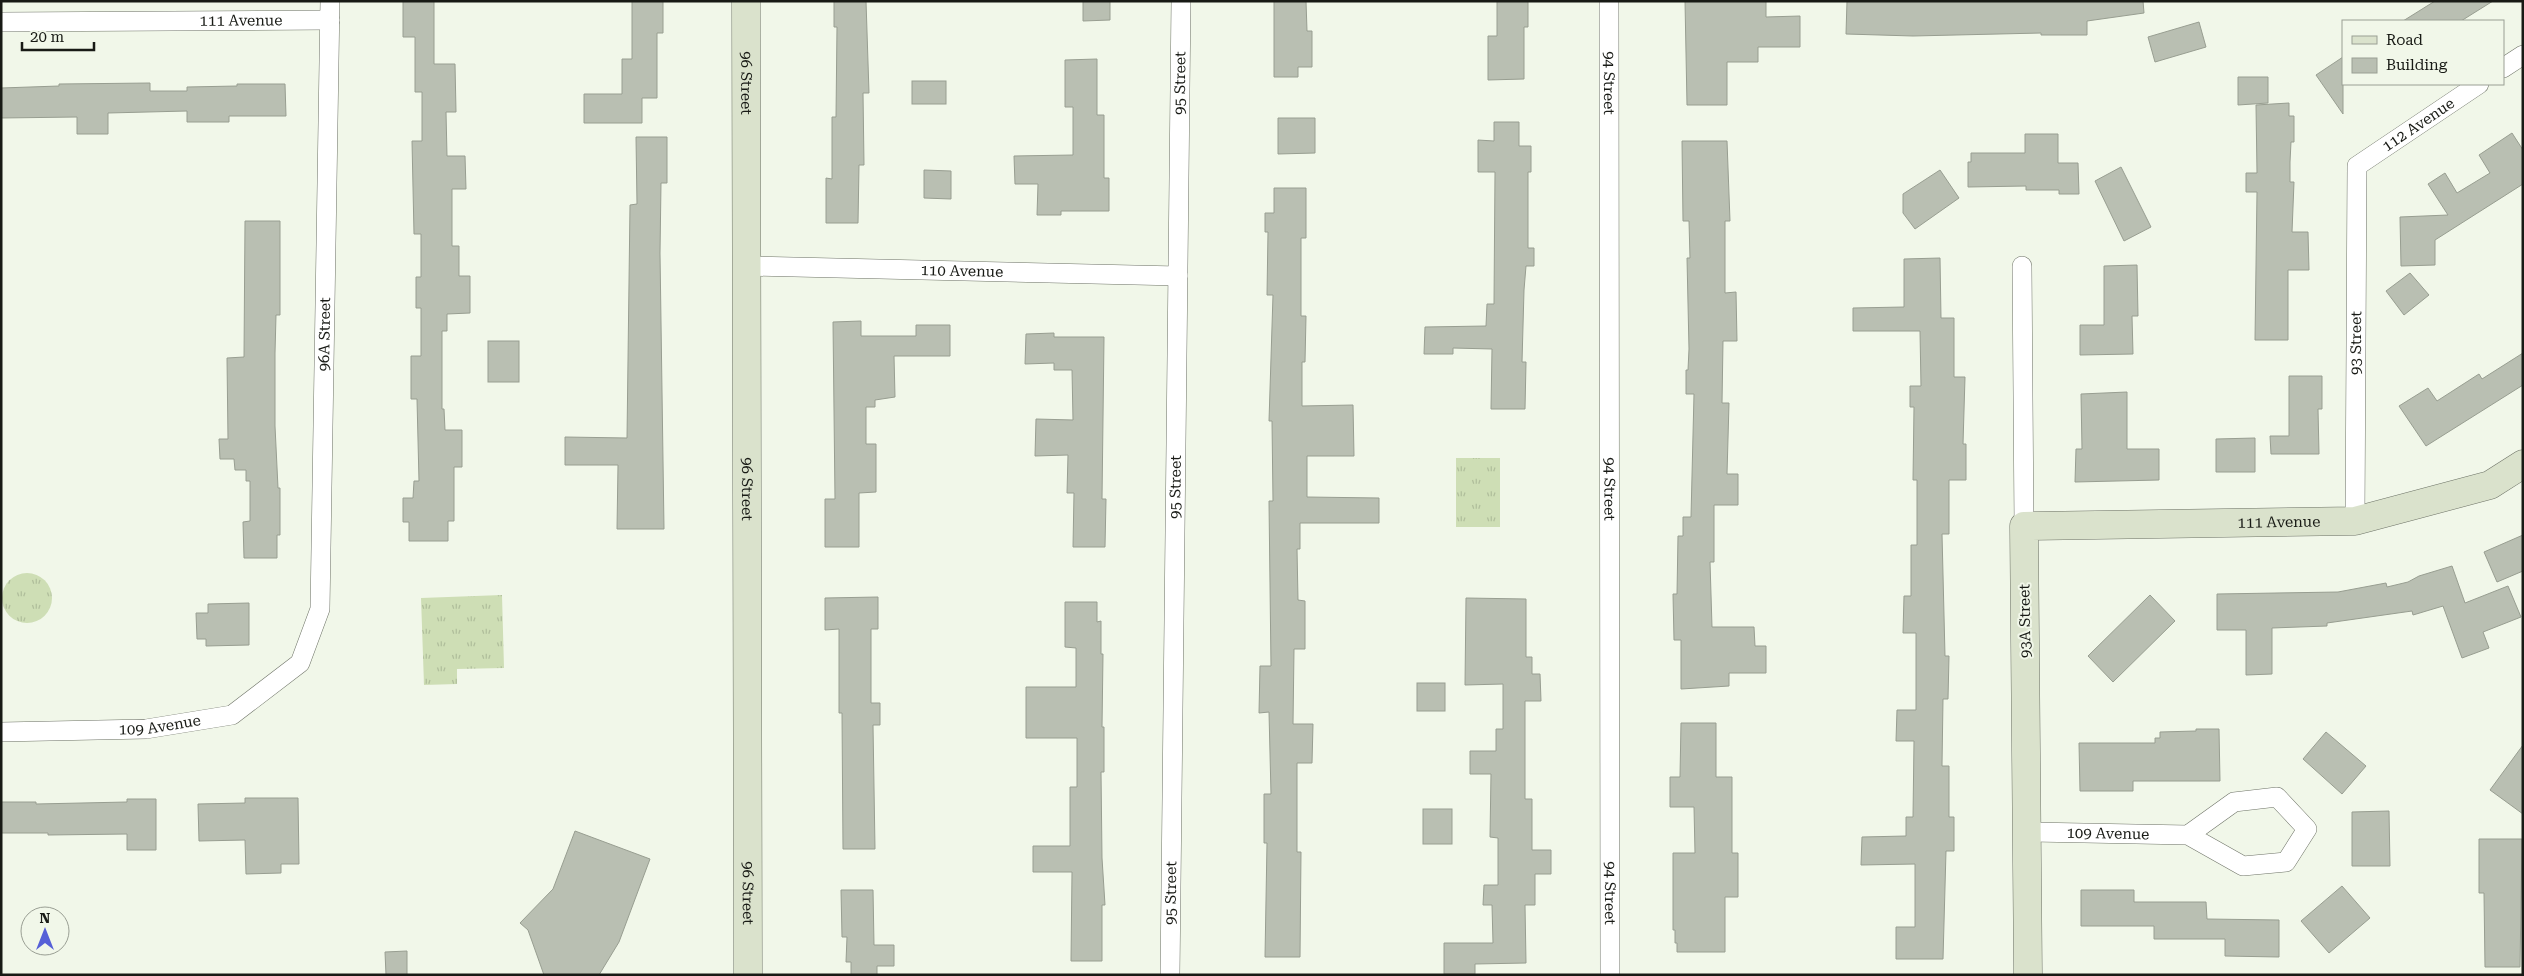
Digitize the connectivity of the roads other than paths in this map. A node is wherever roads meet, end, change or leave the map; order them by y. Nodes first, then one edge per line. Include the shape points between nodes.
1 (746, 1) edge
2 (1181, 1) edge
3 (1609, 1) edge
4 (330, 10) edge
5 (1, 22) edge
6 (2523, 55) edge
7 (2504, 67) edge
8 (2478, 85) edge
9 (2357, 166) joint
10 (746, 266) junction
11 (2022, 266) dead end
12 (1178, 276) junction
13 (2523, 464) edge
14 (2355, 521) junction
15 (2024, 526) junction
16 (300, 663) joint
17 (1, 732) edge
18 (2027, 832) junction
19 (2188, 835) junction
20 (748, 975) edge
21 (1170, 975) edge
22 (1610, 975) edge
23 (2028, 975) edge

1 - 10 street, 96 Street
2 - 12 street, 95 Street
3 - 22 street, 94 Street
4 - 5 street, 111 Avenue
4 - 16 street, 96A Street via 320,608
6 - 7 street
8 - 9 street, 112 Avenue
9 - 14 street, 93 Street
10 - 12 street, 110 Avenue
10 - 20 street, 96 Street
11 - 15 street, 93A Street
12 - 21 street, 95 Street
13 - 14 street, 111 Avenue via 2490,485
14 - 15 street, 111 Avenue
15 - 18 street, 93A Street
16 - 17 street, 109 Avenue via 232,715 146,729
18 - 19 street, 109 Avenue
18 - 23 street, 93A Street
19 - 19 street, 109 Avenue via 2243,866 2286,862 2307,829 2277,797 2234,802

